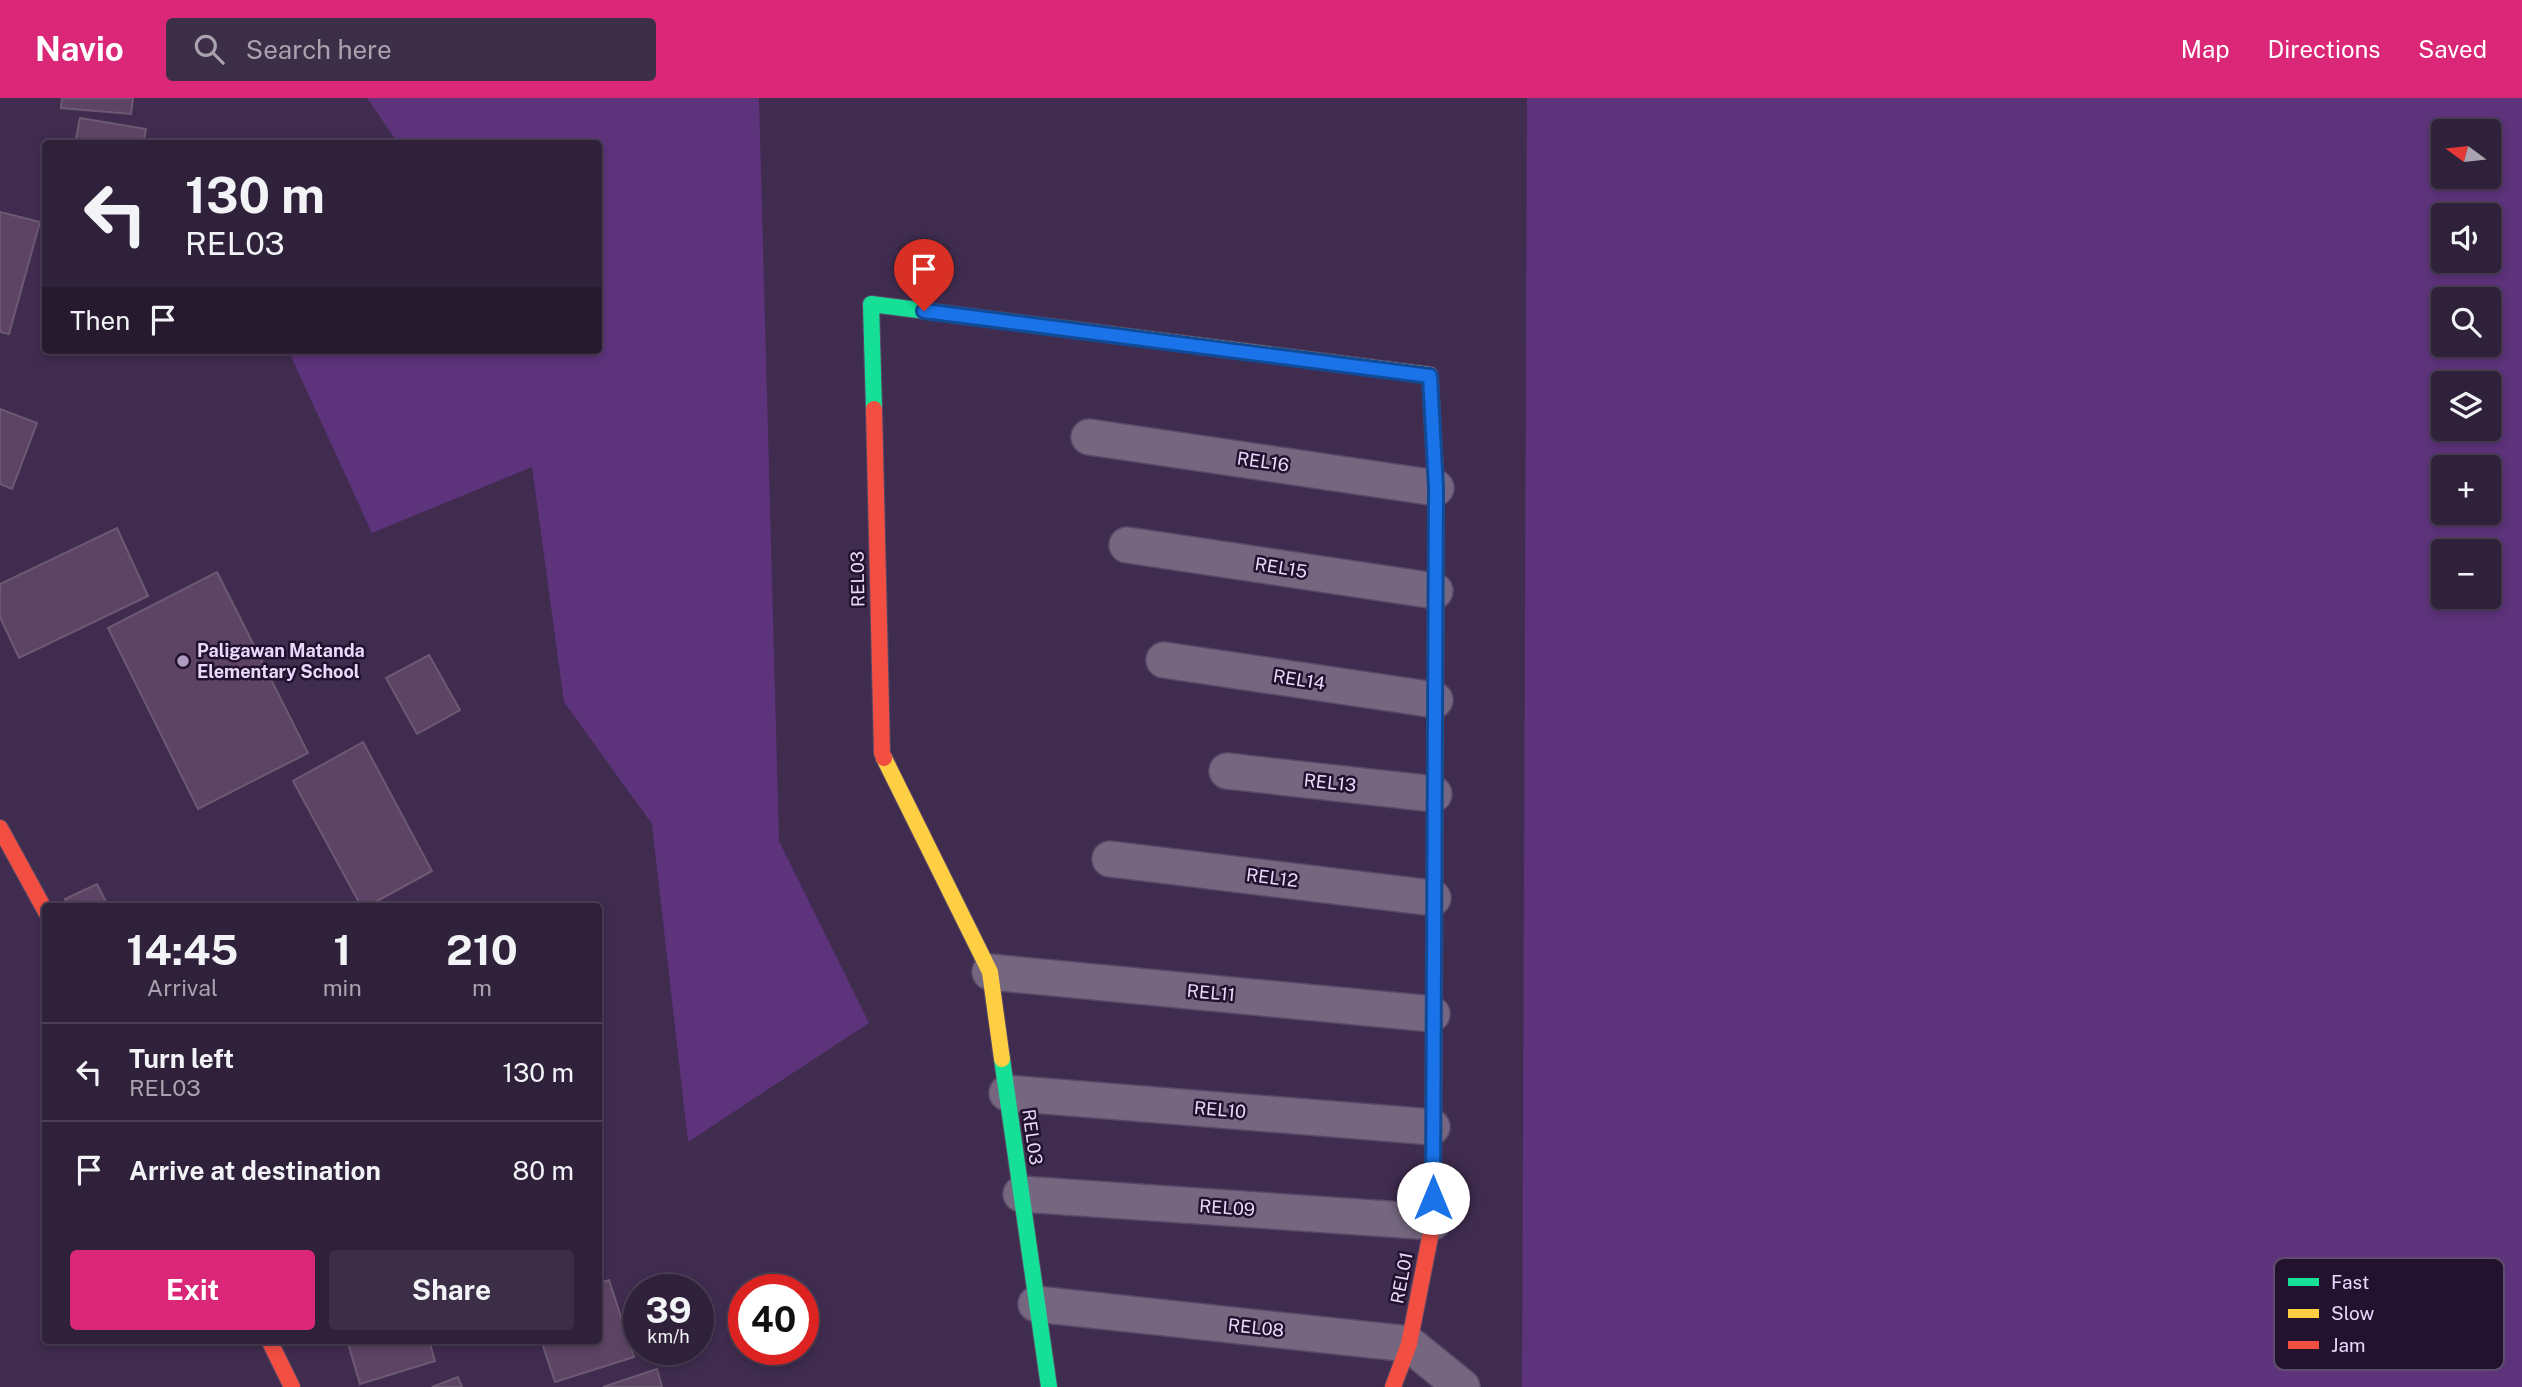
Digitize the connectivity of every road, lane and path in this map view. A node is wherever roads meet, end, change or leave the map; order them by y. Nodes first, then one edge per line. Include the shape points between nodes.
1 (1430, 376) joint
2 (1089, 437) dead end
3 (1436, 488) junction
4 (1127, 545) dead end
5 (1435, 591) junction
6 (1164, 660) dead end
7 (1435, 700) junction
8 (1227, 771) dead end
9 (1434, 794) junction
10 (0, 828) edge
11 (1110, 859) dead end
12 (1433, 898) junction
13 (42, 905) edge
14 (990, 972) junction
15 (1432, 1014) junction
16 (1007, 1093) junction
17 (1432, 1127) junction
18 (1021, 1194) junction
19 (1433, 1222) junction
20 (1036, 1304) junction
21 (271, 1344) edge
22 (1409, 1344) junction
23 (292, 1387) edge
24 (1049, 1387) edge
25 (1393, 1387) edge
26 (1462, 1387) edge

1 - 3 street, REL01
1 - 14 street, REL03 via 871,304 881,753
2 - 3 street, REL16
3 - 5 street, REL01
4 - 5 street, REL15
5 - 7 street, REL01
6 - 7 street, REL14
7 - 9 street, REL01
8 - 9 street, REL13
9 - 12 street, REL01
10 - 13 street
11 - 12 street, REL12
12 - 15 street, REL01
14 - 15 street, REL11
14 - 16 street, REL03
15 - 17 street, REL01
16 - 17 street, REL10
16 - 18 street, REL03
17 - 19 street, REL01
18 - 19 street, REL09
18 - 20 street, REL03
19 - 22 street, REL01
20 - 22 street, REL08
20 - 24 street, REL03
21 - 23 street
22 - 25 street, REL01
22 - 26 street

